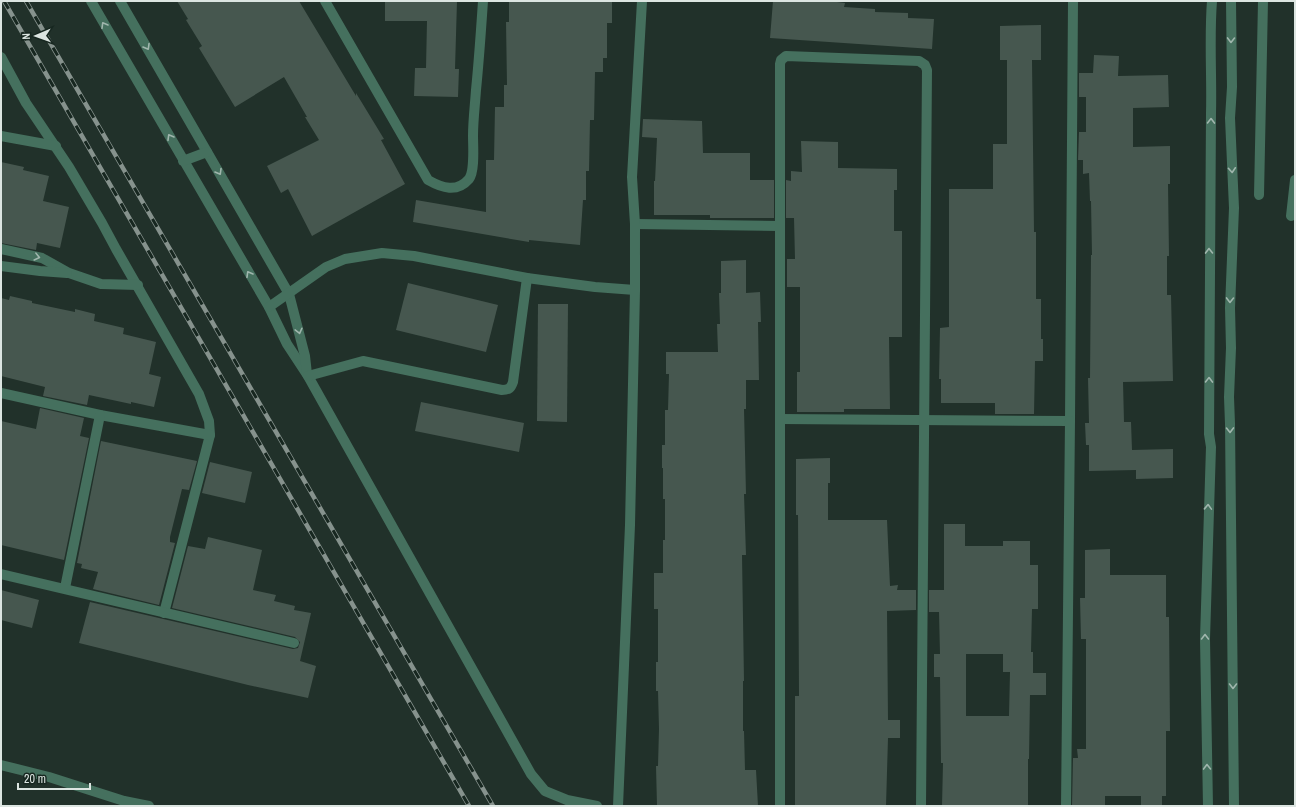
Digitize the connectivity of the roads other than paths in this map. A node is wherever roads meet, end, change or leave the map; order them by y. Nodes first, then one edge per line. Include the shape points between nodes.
1 (91, 1) edge
2 (120, 1) edge
3 (325, 1) edge
4 (334, 1) edge
5 (483, 1) edge
6 (642, 1) edge
7 (1073, 1) edge
8 (1212, 1) edge
9 (1231, 1) edge
10 (1263, 1) edge
11 (332, 13) junction
12 (1, 57) edge
13 (1, 136) edge
14 (56, 146) junction
15 (207, 152) junction
16 (183, 160) junction
17 (1295, 180) edge
18 (1259, 195) dead end
19 (1291, 216) dead end
20 (635, 224) junction
21 (780, 226) junction
22 (1, 249) edge
23 (1, 266) edge
24 (69, 273) junction
25 (527, 278) junction
26 (138, 286) junction
27 (635, 290) junction
28 (289, 294) junction
29 (269, 308) junction
30 (308, 376) junction
31 (1, 393) edge
32 (100, 415) junction
33 (780, 419) junction
34 (924, 420) junction
35 (1070, 421) junction
36 (210, 435) junction
37 (1, 574) edge
38 (65, 588) junction
39 (164, 613) junction
40 (294, 643) dead end
41 (1, 766) edge
42 (149, 806) edge
43 (597, 806) edge
44 (618, 806) edge
45 (780, 806) edge
46 (921, 806) edge
47 (1066, 806) edge
48 (1208, 806) edge
49 (1234, 806) edge

16 -> 1 street
2 -> 15 street
3 - 11 street
4 - 11 street
5 - 11 street via 472,169 470,178 465,183 450,188 438,186 428,180 420,169
6 - 20 street via 632,177
7 - 35 street
48 -> 8 street via 1205,639 1211,447 1208,434
9 -> 49 street via 1230,118 1234,208 1229,397
10 - 18 street
12 - 14 street via 26,103
13 - 14 street
14 - 26 street
15 - 16 street
15 -> 28 street
29 -> 16 street
17 - 19 street
20 - 21 street
20 - 27 street
21 - 33 street
21 - 34 street via 781,60 786,56 919,61 925,65 927,70
22 -> 24 street via 42,258
23 - 24 street
24 - 26 street via 101,284
25 - 27 street
25 - 28 street via 414,256 382,253 344,259 326,267
25 - 30 street via 513,382 507,390 363,361
26 - 36 street via 199,394 209,421
27 - 44 street via 630,525
28 - 29 street
28 -> 30 street
29 - 30 street
30 - 43 street via 531,774 545,791 567,800
31 - 32 street
32 - 36 street
32 - 38 street
33 - 34 street
33 - 45 street
34 - 35 street
34 - 46 street
35 - 47 street
36 - 39 street
37 - 38 street
38 - 39 street
39 - 40 street
41 - 42 street

